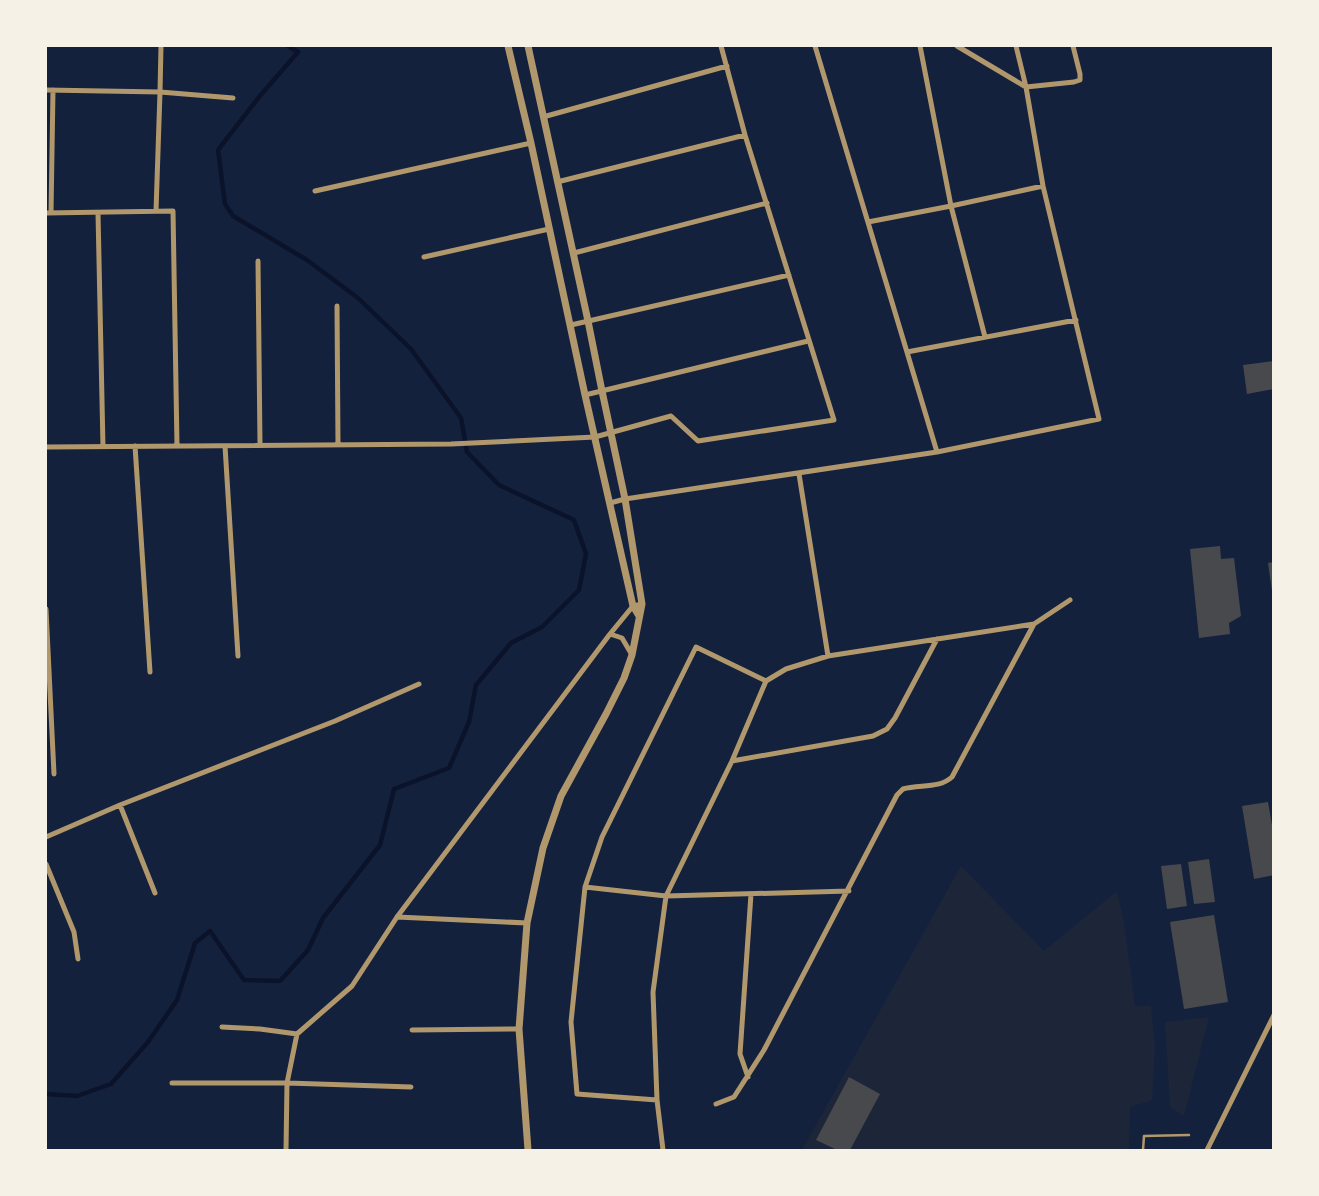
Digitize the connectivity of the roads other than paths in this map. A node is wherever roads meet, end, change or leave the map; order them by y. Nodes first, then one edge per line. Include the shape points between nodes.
1 (161, 46) edge
2 (510, 46) edge
3 (528, 46) edge
4 (721, 46) edge
5 (815, 46) edge
6 (920, 46) edge
7 (957, 46) edge
8 (1016, 46) edge
9 (1073, 46) edge
10 (727, 66) junction
11 (1026, 87) junction
12 (46, 90) edge
13 (53, 90) junction
14 (160, 92) junction
15 (233, 99) dead end
16 (543, 117) junction
17 (745, 135) junction
18 (531, 143) junction
19 (557, 182) junction
20 (1042, 186) junction
21 (314, 191) dead end
22 (767, 203) junction
23 (951, 206) junction
24 (156, 211) junction
25 (48, 213) edge
26 (98, 213) junction
27 (868, 222) junction
28 (549, 229) junction
29 (574, 253) junction
30 (424, 257) dead end
31 (258, 261) dead end
32 (789, 275) junction
33 (337, 306) dead end
34 (1076, 320) junction
35 (588, 321) junction
36 (571, 325) junction
37 (985, 337) junction
38 (808, 341) junction
39 (907, 352) junction
40 (601, 391) junction
41 (585, 395) junction
42 (611, 433) junction
43 (595, 437) junction
44 (338, 444) junction
45 (260, 445) junction
46 (135, 446) junction
47 (177, 446) junction
48 (225, 446) junction
49 (46, 447) edge
50 (103, 447) junction
51 (937, 452) junction
52 (799, 474) junction
53 (625, 499) junction
54 (610, 503) junction
55 (1070, 600) dead end
56 (642, 604) junction
57 (633, 606) junction
58 (46, 609) edge
59 (640, 617) junction
60 (1034, 624) junction
61 (610, 634) junction
62 (937, 639) junction
63 (632, 655) junction
64 (238, 656) dead end
65 (828, 656) junction
66 (150, 672) dead end
67 (766, 681) junction
68 (419, 684) dead end
69 (732, 761) junction
70 (54, 774) dead end
71 (120, 805) junction
72 (46, 837) edge
73 (46, 864) edge
74 (585, 887) junction
75 (849, 891) junction
76 (155, 893) dead end
77 (751, 894) junction
78 (666, 896) junction
79 (397, 917) junction
80 (527, 923) junction
81 (78, 959) dead end
82 (1273, 1015) edge
83 (222, 1027) dead end
84 (519, 1029) junction
85 (411, 1030) dead end
86 (297, 1034) junction
87 (748, 1077) junction
88 (172, 1083) dead end
89 (287, 1083) junction
90 (411, 1087) dead end
91 (657, 1100) junction
92 (716, 1104) dead end
93 (1189, 1135) dead end
94 (286, 1150) edge
95 (528, 1150) edge
96 (663, 1150) edge
97 (1143, 1150) edge
98 (1207, 1150) edge

1 - 14 street
2 - 18 street
3 - 16 street
4 - 10 street
5 - 27 street
6 - 23 street
7 - 11 street
8 - 11 street
9 - 11 street via 1080,80
10 - 16 street
10 - 17 street
11 - 20 street
12 - 13 street
13 - 14 street
13 - 25 street
14 - 15 street
14 - 24 street
16 - 19 street
17 - 19 street
17 - 22 street
18 - 21 street
18 - 28 street
19 - 29 street
20 - 23 street
20 - 34 street
22 - 29 street
22 - 32 street
23 - 27 street
23 - 37 street
24 - 26 street
24 - 47 street via 173,211
25 - 26 street
26 - 50 street
27 - 39 street
28 - 30 street
28 - 36 street
29 - 35 street
31 - 45 street
32 - 35 street
32 - 38 street
33 - 44 street
34 - 37 street
34 - 51 street via 1099,419
35 - 36 street
35 - 40 street
36 - 41 street
37 - 39 street
38 - 40 street
38 - 42 street via 834,420 698,441 671,416
39 - 51 street
40 - 41 street
40 - 42 street
41 - 43 street
42 - 43 street
42 - 53 street
43 - 44 street
43 - 54 street
44 - 45 street
45 - 48 street
46 - 47 street
46 - 50 street
46 - 66 street
47 - 48 street
48 - 64 street
49 - 50 street
51 - 52 street
52 - 53 street
52 - 65 street
53 - 54 street
53 - 56 street
54 - 57 street
55 - 60 street
56 - 57 street
56 - 59 street
57 - 59 street
57 - 61 street
58 - 70 street
59 - 63 street
60 - 62 street
60 - 75 street via 952,777 939,784 903,789 897,795
61 - 63 street via 622,638
61 - 79 street
62 - 65 street
62 - 69 street via 887,730
63 - 80 street via 607,714 561,796 543,848
65 - 67 street via 786,669
67 - 69 street
67 - 74 street via 696,647 601,837
68 - 71 street
69 - 78 street
71 - 72 street
71 - 76 street
73 - 81 street via 74,932
74 - 78 street
74 - 91 street via 571,1022 577,1094
75 - 77 street
75 - 87 street
77 - 78 street
77 - 87 street via 740,1054
78 - 91 street via 653,992
79 - 80 street
79 - 86 street via 352,986
80 - 84 street
82 - 98 street
83 - 86 street
84 - 85 street
84 - 95 street
86 - 89 street
87 - 92 street via 734,1097
88 - 89 street
89 - 90 street
89 - 94 street
91 - 96 street
93 - 97 lane via 1144,1136

